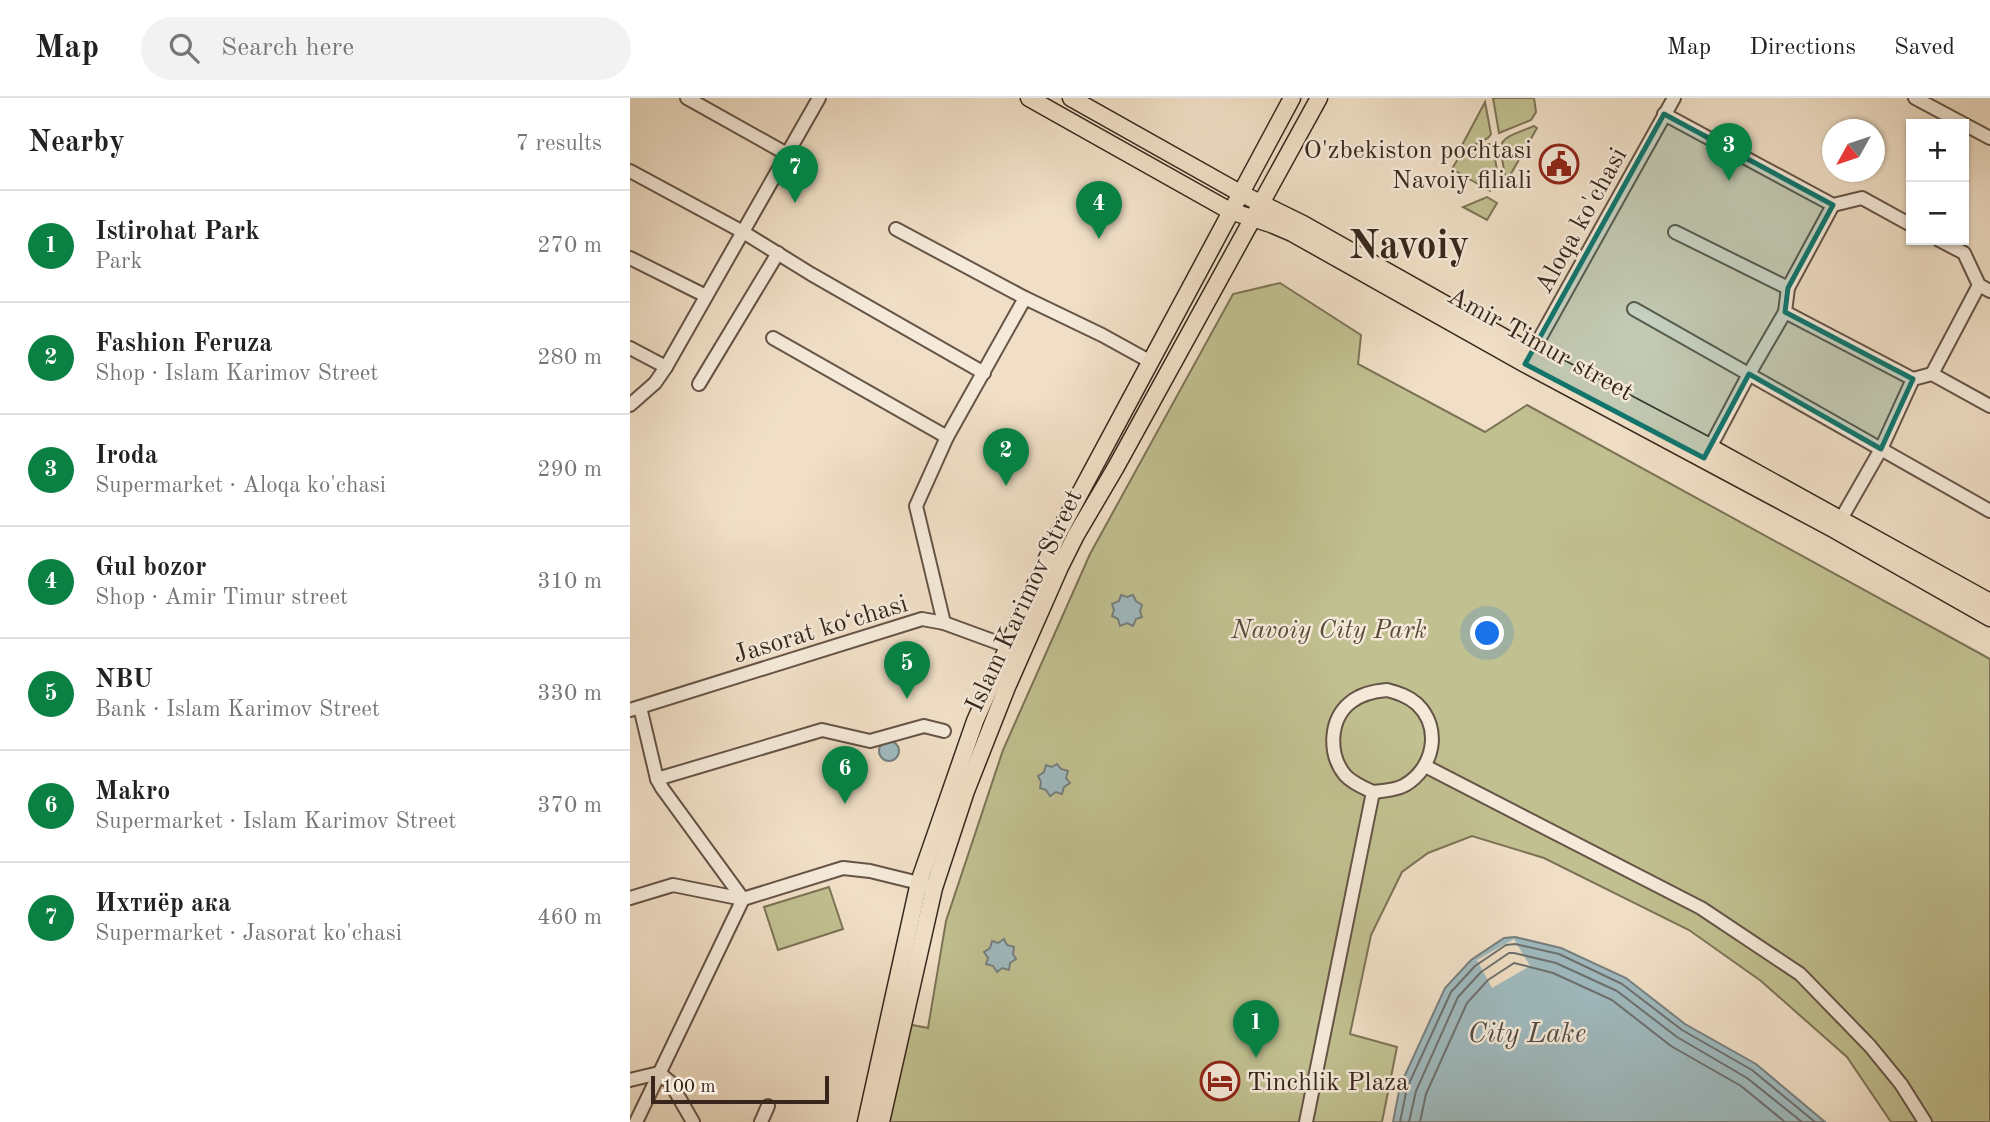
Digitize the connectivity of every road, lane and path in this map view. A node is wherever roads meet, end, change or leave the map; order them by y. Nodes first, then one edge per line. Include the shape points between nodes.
1 (687, 98) edge
2 (820, 98) edge
3 (1029, 98) edge
4 (1071, 98) edge
5 (1292, 98) edge
6 (1319, 98) edge
7 (1674, 98) edge
8 (1915, 98) edge
9 (1664, 114) junction
10 (1990, 138) edge
11 (787, 154) junction
12 (630, 171) edge
13 (1240, 193) junction
14 (1261, 203) junction
15 (1833, 205) junction
16 (1230, 211) junction
17 (1252, 219) junction
18 (1906, 222) edge
19 (896, 229) dead end
20 (743, 232) junction
21 (1675, 232) dead end
22 (1949, 245) edge
23 (778, 253) junction
24 (630, 258) edge
25 (1788, 288) junction
26 (1984, 288) edge
27 (706, 296) junction
28 (1025, 298) junction
29 (1634, 309) dead end
30 (1785, 312) junction
31 (773, 338) dead end
32 (630, 348) edge
33 (1528, 359) junction
34 (1151, 362) junction
35 (666, 367) junction
36 (984, 373) junction
37 (1749, 374) junction
38 (1932, 374) junction
39 (1913, 379) junction
40 (699, 384) dead end
41 (630, 405) edge
42 (1990, 406) edge
43 (947, 437) junction
44 (1881, 449) junction
45 (1707, 453) junction
46 (1990, 511) edge
47 (1838, 524) junction
48 (1989, 612) edge
49 (944, 623) junction
50 (1014, 649) junction
51 (635, 708) edge
52 (944, 731) dead end
53 (1425, 766) junction
54 (657, 779) junction
55 (1373, 792) junction
56 (926, 885) junction
57 (630, 898) edge
58 (743, 899) junction
59 (659, 1073) junction
60 (630, 1080) edge
61 (768, 1106) dead end
62 (636, 1122) edge
63 (693, 1122) edge
64 (761, 1122) edge
65 (866, 1122) edge
66 (881, 1122) edge
67 (1306, 1122) edge
68 (1924, 1122) edge

1 - 11 street
2 - 11 street
3 - 16 main road, Amir Timur street
4 - 13 main road, Amir Timur street
5 - 13 main road, Islam Karimov Street
6 - 14 main road, Islam Karimov Street
7 - 9 street, Aloqa ko'chasi
8 - 10 street
9 - 15 street
9 - 33 street, Aloqa ko'chasi
11 - 20 street
12 - 20 street
13 - 14 main road, Amir Timur street
13 - 16 main road, Islam Karimov Street
14 - 17 main road, Islam Karimov Street
14 - 33 main road, Amir Timur street
15 - 18 street via 1862,198
15 - 25 street
16 - 17 main road, Amir Timur street
16 - 34 main road, Islam Karimov Street
17 - 33 main road, Amir Timur street via 1292,233
17 - 50 main road, Islam Karimov Street
19 - 28 street
20 - 23 street
20 - 27 street
21 - 25 street
22 - 26 street via 1964,253
23 - 36 street
23 - 40 street
24 - 27 street
25 - 30 street
26 - 38 street
27 - 35 street
28 - 34 street
28 - 36 street
29 - 37 street
30 - 37 street
30 - 39 street
31 - 43 street
32 - 35 street
33 - 45 main road, Amir Timur street
34 - 50 main road, Islam Karimov Street via 1057,536
35 - 41 street
36 - 43 street
37 - 44 street
37 - 45 street
38 - 39 street
38 - 42 street
39 - 44 street
43 - 49 street via 916,506
44 - 46 street
44 - 47 street
45 - 47 main road, Amir Timur street
47 - 48 main road, Amir Timur street
49 - 50 street, Jasorat ko‘chasi
49 - 51 street, Jasorat ko‘chasi via 922,619
50 - 56 main road, Islam Karimov Street via 975,721
51 - 54 street
52 - 54 street via 924,726 870,741 822,730
53 - 55 street via 1403,787
53 - 55 street via 1432,733 1416,703 1387,690 1365,694 1337,719 1332,739 1346,776
53 - 68 street via 1701,908 1800,974 1870,1046
54 - 58 street
55 - 67 street
56 - 58 street via 843,868
56 - 65 main road, Islam Karimov Street
56 - 66 main road, Islam Karimov Street
57 - 58 street via 673,885
58 - 59 street
59 - 60 street
59 - 62 street
59 - 63 street via 670,1082
61 - 64 street

